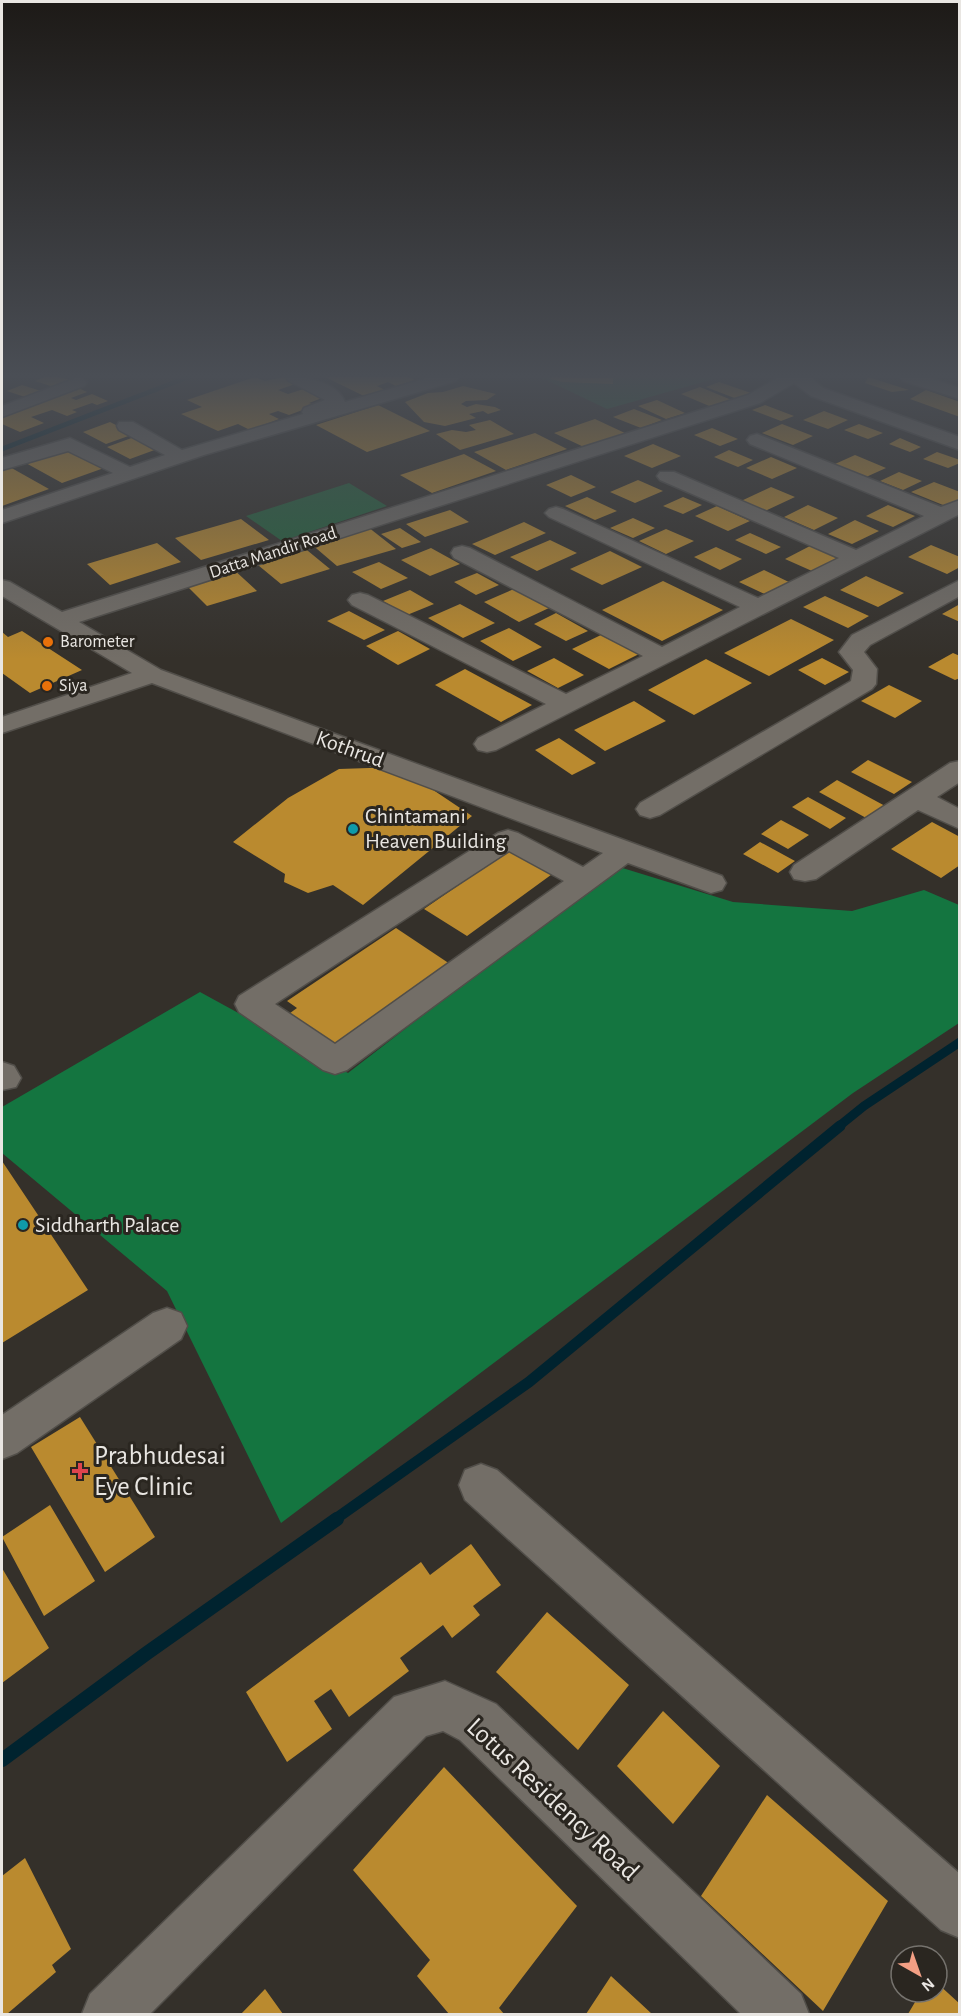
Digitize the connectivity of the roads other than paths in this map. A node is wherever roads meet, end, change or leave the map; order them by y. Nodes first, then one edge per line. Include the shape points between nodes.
1 (116, 471) edge
2 (138, 471) edge
3 (528, 471) edge
4 (843, 471) edge
5 (666, 476) dead end
6 (2, 508) edge
7 (950, 510) edge
8 (556, 513) dead end
9 (2, 517) edge
10 (462, 553) dead end
11 (856, 558) junction
12 (2, 587) edge
13 (960, 587) edge
14 (360, 600) dead end
15 (758, 607) junction
16 (59, 621) junction
17 (661, 656) junction
18 (152, 675) junction
19 (565, 704) junction
20 (2, 725) edge
21 (487, 744) dead end
22 (960, 769) edge
23 (917, 798) junction
24 (650, 809) dead end
25 (960, 820) edge
26 (625, 851) junction
27 (805, 872) dead end
28 (585, 880) junction
29 (711, 883) dead end
30 (167, 1326) dead end
31 (2, 1439) edge
32 (481, 1485) dead end
33 (960, 1911) edge
34 (110, 2014) edge
35 (780, 2014) edge

1 - 6 street
2 - 9 street
3 - 16 street, Datta Mandir Road
4 - 7 street
5 - 11 street
7 - 11 street
8 - 15 street
10 - 17 street
11 - 15 street
12 - 16 street, Kothrud
13 - 24 street via 861,640 851,652 866,669 863,684
14 - 19 street
15 - 17 street
16 - 18 street, Kothrud
17 - 19 street
18 - 20 street
18 - 26 street, Kothrud
19 - 21 street
22 - 23 street
23 - 25 street
23 - 27 street
26 - 28 street
26 - 29 street, Kothrud
28 - 28 street via 335,1061 251,1004 508,839
30 - 31 street
32 - 33 street
34 - 35 street, Lotus Residency Road via 412,1715 446,1706 478,1722

